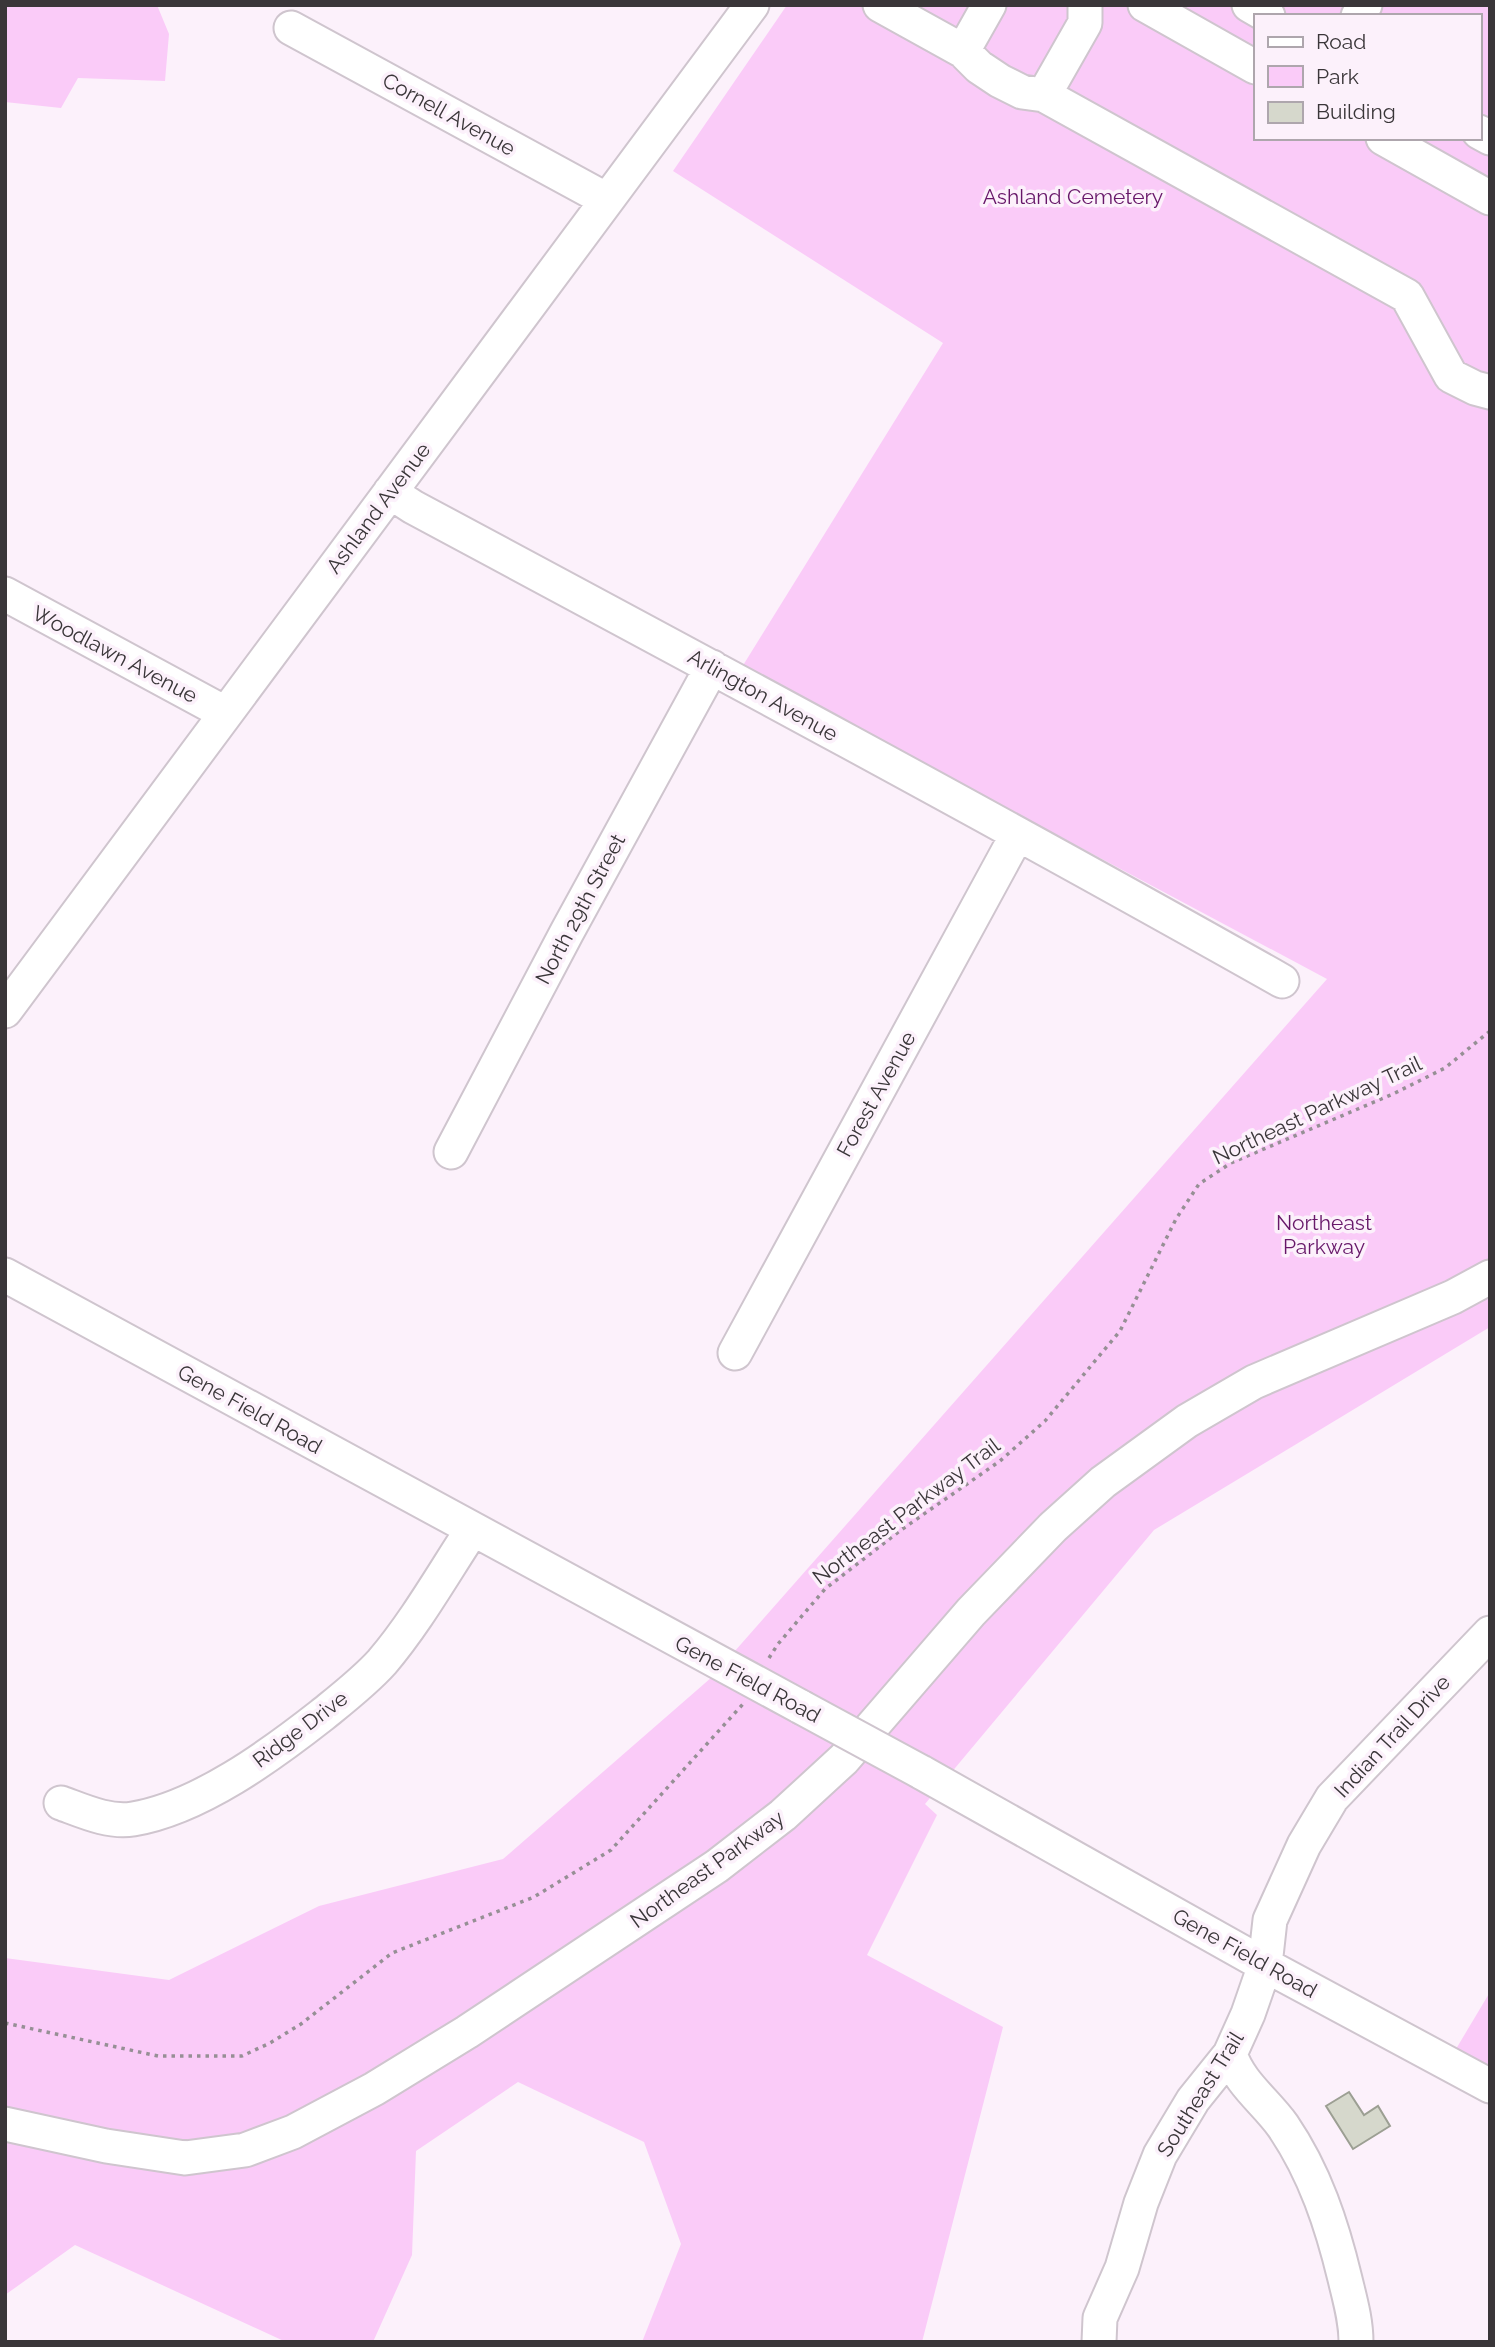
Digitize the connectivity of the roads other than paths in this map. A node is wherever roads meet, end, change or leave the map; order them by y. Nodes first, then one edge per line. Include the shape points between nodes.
1 (752, 5) edge
2 (880, 5) edge
3 (989, 5) edge
4 (1084, 5) edge
5 (1146, 5) edge
6 (1249, 5) edge
7 (1265, 14) edge
8 (291, 28) dead end
9 (963, 51) junction
10 (1254, 66) edge
11 (1044, 96) junction
12 (1387, 140) edge
13 (1490, 198) edge
14 (607, 200) junction
15 (1490, 392) edge
16 (390, 492) junction
17 (5, 594) edge
18 (712, 667) junction
19 (225, 713) junction
20 (1017, 835) junction
21 (1282, 981) dead end
22 (5, 1011) edge
23 (451, 1152) dead end
24 (5, 1275) edge
25 (1490, 1277) edge
26 (736, 1353) dead end
27 (472, 1530) junction
28 (1490, 1633) edge
29 (61, 1803) dead end
30 (1265, 1965) junction
31 (1230, 2054) junction
32 (1490, 2086) edge
33 (5, 2124) edge
34 (1099, 2342) edge
35 (1356, 2342) edge

1 - 14 street, Ashland Avenue
2 - 9 street
3 - 9 street
4 - 11 street via 1085,23
5 - 10 street
6 - 7 street
8 - 14 street, Cornell Avenue
9 - 11 street via 1000,81
11 - 15 street via 1407,296 1451,376
12 - 13 street
14 - 16 street, Ashland Avenue
16 - 18 street, Arlington Avenue
16 - 19 street, Ashland Avenue
17 - 19 street, Woodlawn Avenue
18 - 20 street, Arlington Avenue
18 - 23 street, North 29th Street
19 - 22 street, Ashland Avenue
20 - 21 street, Arlington Avenue
20 - 26 street, Forest Avenue
24 - 27 street, Gene Field Road
25 - 33 street, Northeast Parkway via 1254,1382 1186,1421 1103,1482 1053,1527 971,1612 844,1759 783,1815 717,1867 374,2089 293,2132 245,2150 185,2158
27 - 29 street, Ridge Drive via 382,1662 279,1749 201,1796 130,1820 100,1817
27 - 30 street, Gene Field Road, bridge via 921,1772
28 - 30 street, Indian Trail Drive via 1332,1798 1304,1844 1270,1920
30 - 31 street, Southeast Trail
30 - 32 street, Gene Field Road
31 - 34 street, Southeast Trail via 1193,2100 1160,2155 1100,2318
31 - 35 street via 1239,2073 1283,2126 1311,2175 1333,2228 1356,2324

